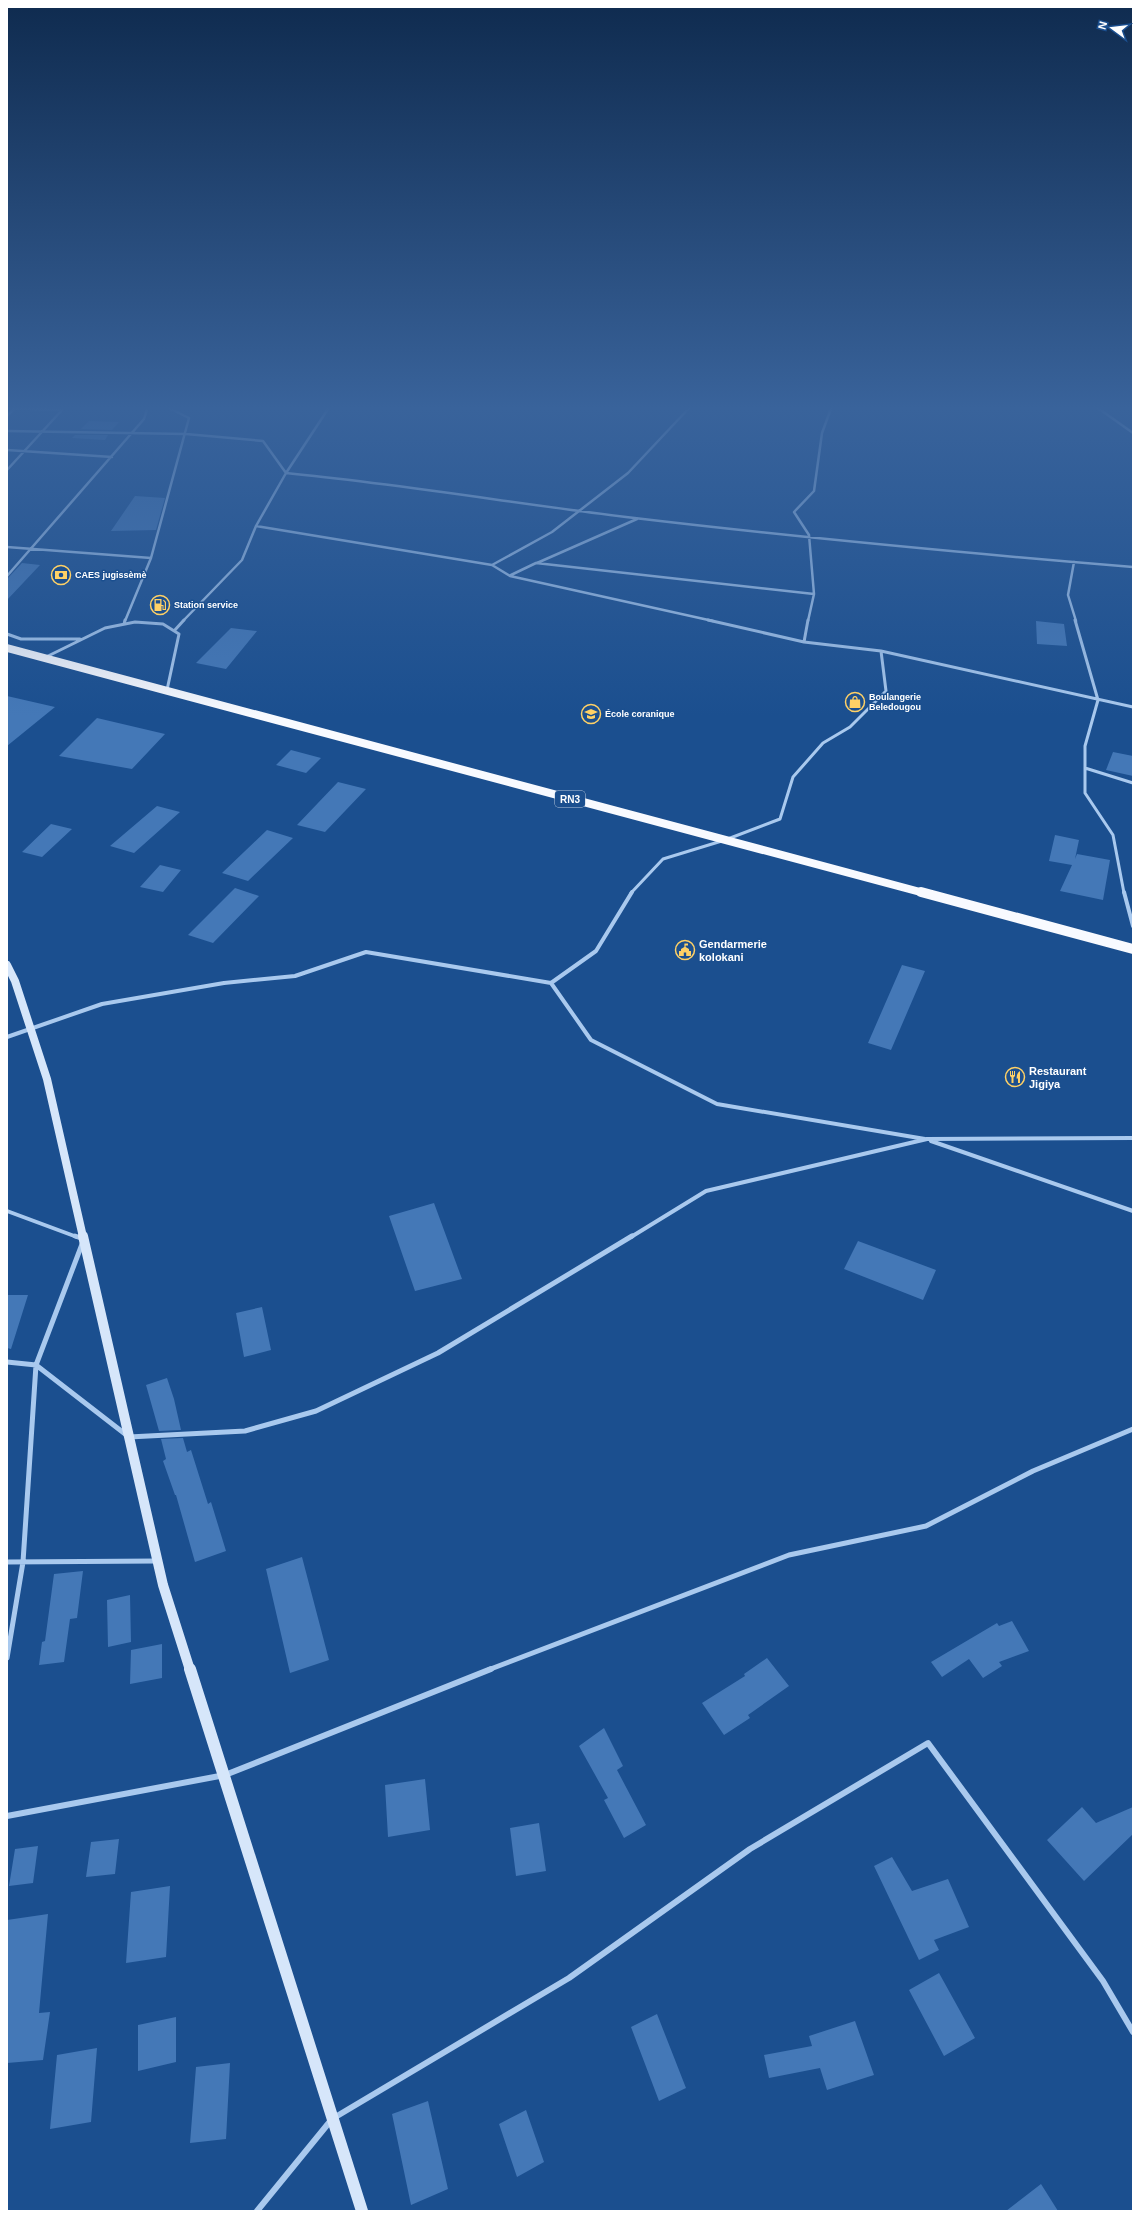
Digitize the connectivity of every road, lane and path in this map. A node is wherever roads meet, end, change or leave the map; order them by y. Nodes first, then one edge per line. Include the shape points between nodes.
1 (66, 510) edge
2 (165, 510) edge
3 (265, 510) edge
4 (561, 510) edge
5 (581, 510) edge
6 (796, 510) edge
7 (578, 512) junction
8 (637, 518) junction
9 (256, 526) junction
10 (809, 535) junction
11 (7, 547) edge
12 (31, 549) junction
13 (152, 558) junction
14 (1074, 562) junction
15 (536, 563) junction
16 (492, 565) junction
17 (1133, 567) edge
18 (7, 576) edge
19 (510, 576) junction
20 (814, 594) junction
21 (124, 624) junction
22 (174, 630) junction
23 (7, 634) edge
24 (81, 639) junction
25 (804, 642) junction
26 (7, 648) edge
27 (881, 652) junction
28 (45, 658) junction
29 (167, 690) junction
30 (1098, 700) junction
31 (1133, 707) edge
32 (1085, 768) junction
33 (1133, 783) edge
34 (725, 840) junction
35 (1133, 926) edge
36 (1133, 949) edge
37 (7, 965) edge
38 (551, 983) junction
39 (29, 1029) junction
40 (7, 1037) edge
41 (1133, 1138) edge
42 (927, 1139) junction
43 (7, 1211) edge
44 (1133, 1211) edge
45 (84, 1239) junction
46 (7, 1362) edge
47 (36, 1365) junction
48 (1133, 1429) edge
49 (129, 1437) junction
50 (158, 1561) junction
51 (7, 1562) edge
52 (23, 1562) junction
53 (7, 1658) edge
54 (225, 1775) junction
55 (7, 1816) edge
56 (1133, 2032) edge
57 (332, 2119) junction
58 (258, 2211) edge
59 (362, 2211) edge

1 - 12 street
2 - 13 street
3 - 9 street
4 - 7 street
5 - 7 street
6 - 10 street via 794,512
7 - 8 street
7 - 16 street via 552,532
8 - 10 street
8 - 15 street
9 - 16 street
9 - 22 street via 242,560
10 - 14 street
10 - 20 street
11 - 12 street
12 - 13 street
12 - 18 street
13 - 21 street
14 - 17 street
14 - 30 street via 1068,595
15 - 19 street
15 - 20 street
16 - 19 street
19 - 25 street
20 - 25 street
21 - 22 street via 163,624
21 - 24 street via 105,628
22 - 29 street via 179,634
23 - 24 street via 21,639
24 - 28 street
25 - 27 street
26 - 28 highway, RN3
27 - 30 street
27 - 34 street via 886,691 850,726 823,743 793,777 780,819
28 - 29 highway, RN3
29 - 34 highway, RN3
30 - 31 street
30 - 32 street via 1085,746
32 - 33 street
32 - 35 street via 1085,793 1113,835
34 - 36 highway, RN3
34 - 38 street via 663,859 627,898 596,951
37 - 39 main road via 15,981
38 - 39 street via 366,952 295,976 224,983 102,1004
38 - 42 street via 592,1040 717,1104
39 - 40 street
39 - 45 main road via 47,1079
41 - 42 street
42 - 44 street
42 - 49 street via 706,1191 438,1353 316,1411 245,1431
43 - 45 street
45 - 47 street
45 - 49 main road
46 - 47 street
47 - 49 street
47 - 52 street
48 - 54 street via 1033,1472 926,1526 789,1555 585,1632
49 - 50 main road
50 - 52 street
50 - 54 main road via 163,1585
51 - 52 street
52 - 53 street
54 - 55 street
54 - 57 main road
56 - 57 street via 1103,1981 928,1742 750,1849 570,1978
57 - 58 street
57 - 59 main road

